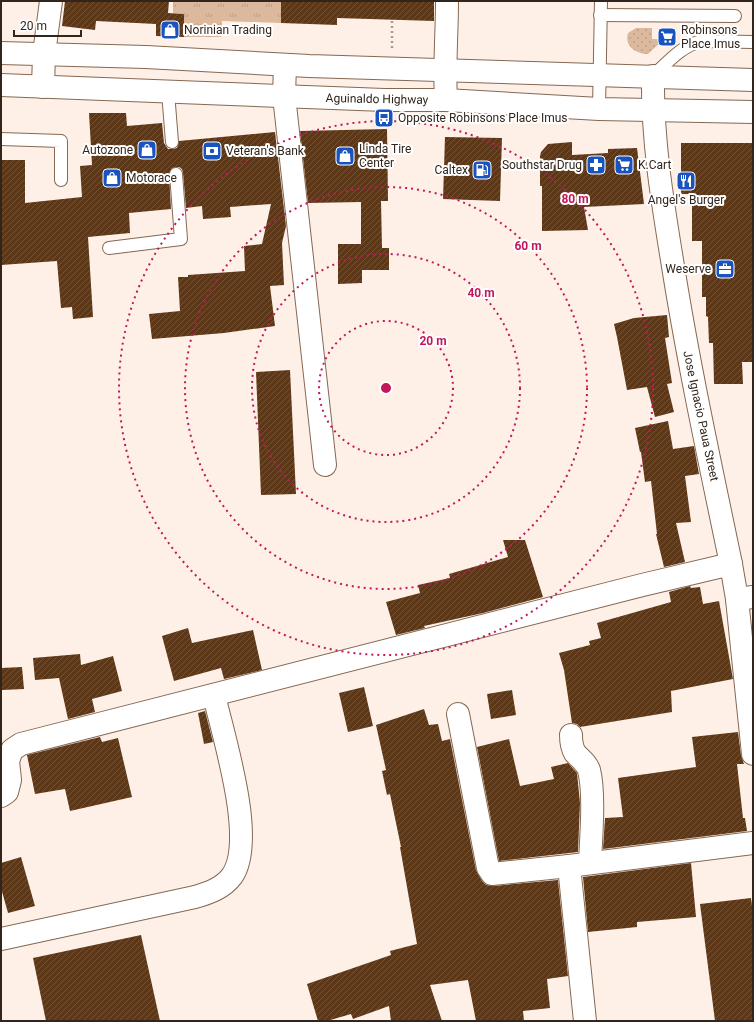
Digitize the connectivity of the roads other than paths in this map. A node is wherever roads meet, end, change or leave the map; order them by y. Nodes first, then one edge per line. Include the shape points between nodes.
1 (51, 1) edge
2 (447, 1) edge
3 (601, 1) edge
4 (600, 15) junction
5 (735, 16) dead end
6 (753, 42) edge
7 (1, 53) edge
8 (44, 54) junction
9 (285, 65) junction
10 (444, 70) junction
11 (599, 75) junction
12 (653, 76) junction
13 (753, 80) edge
14 (1, 85) edge
15 (43, 88) junction
16 (168, 92) junction
17 (284, 96) junction
18 (446, 100) junction
19 (599, 109) junction
20 (653, 111) junction
21 (753, 112) edge
22 (1, 139) edge
23 (172, 142) dead end
24 (176, 174) dead end
25 (61, 180) dead end
26 (109, 248) dead end
27 (325, 465) dead end
28 (731, 564) junction
29 (745, 598) edge
30 (214, 695) junction
31 (458, 714) dead end
32 (571, 735) dead end
33 (753, 754) edge
34 (1, 796) edge
35 (753, 843) edge
36 (590, 863) junction
37 (569, 866) junction
38 (1, 939) edge
39 (585, 1021) edge

1 - 8 main road
2 - 10 main road
3 - 4 lane
4 - 5 lane
4 - 11 lane
6 - 12 lane via 694,43 673,57
7 - 8 main road
8 - 9 main road
8 - 15 main road
9 - 10 main road
9 - 17 main road
10 - 11 main road
10 - 18 main road
11 - 12 main road
11 - 19 lane
12 - 13 main road
12 - 20 main road, Jose Ignacio Paua Street
14 - 15 main road, Aguinaldo Highway
15 - 16 main road, Aguinaldo Highway
16 - 17 main road, Aguinaldo Highway
16 - 23 lane
17 - 18 main road, Aguinaldo Highway
17 - 27 main road
18 - 19 main road, Aguinaldo Highway
19 - 20 main road, Aguinaldo Highway
20 - 21 main road, Aguinaldo Highway
20 - 28 main road, Jose Ignacio Paua Street via 659,174 682,323
22 - 25 lane via 61,140
24 - 26 lane via 182,239
28 - 29 main road, Jose Ignacio Paua Street
28 - 30 main road
29 - 33 main road, Jose Ignacio Paua Street
30 - 34 main road via 21,744 12,750 8,761 10,780 7,792
30 - 38 main road via 235,783 241,839 236,867 226,883 195,897
31 - 37 main road via 488,868 492,874
32 - 36 main road via 575,752 586,764 589,773 592,804
35 - 36 main road
36 - 37 main road
37 - 39 main road

